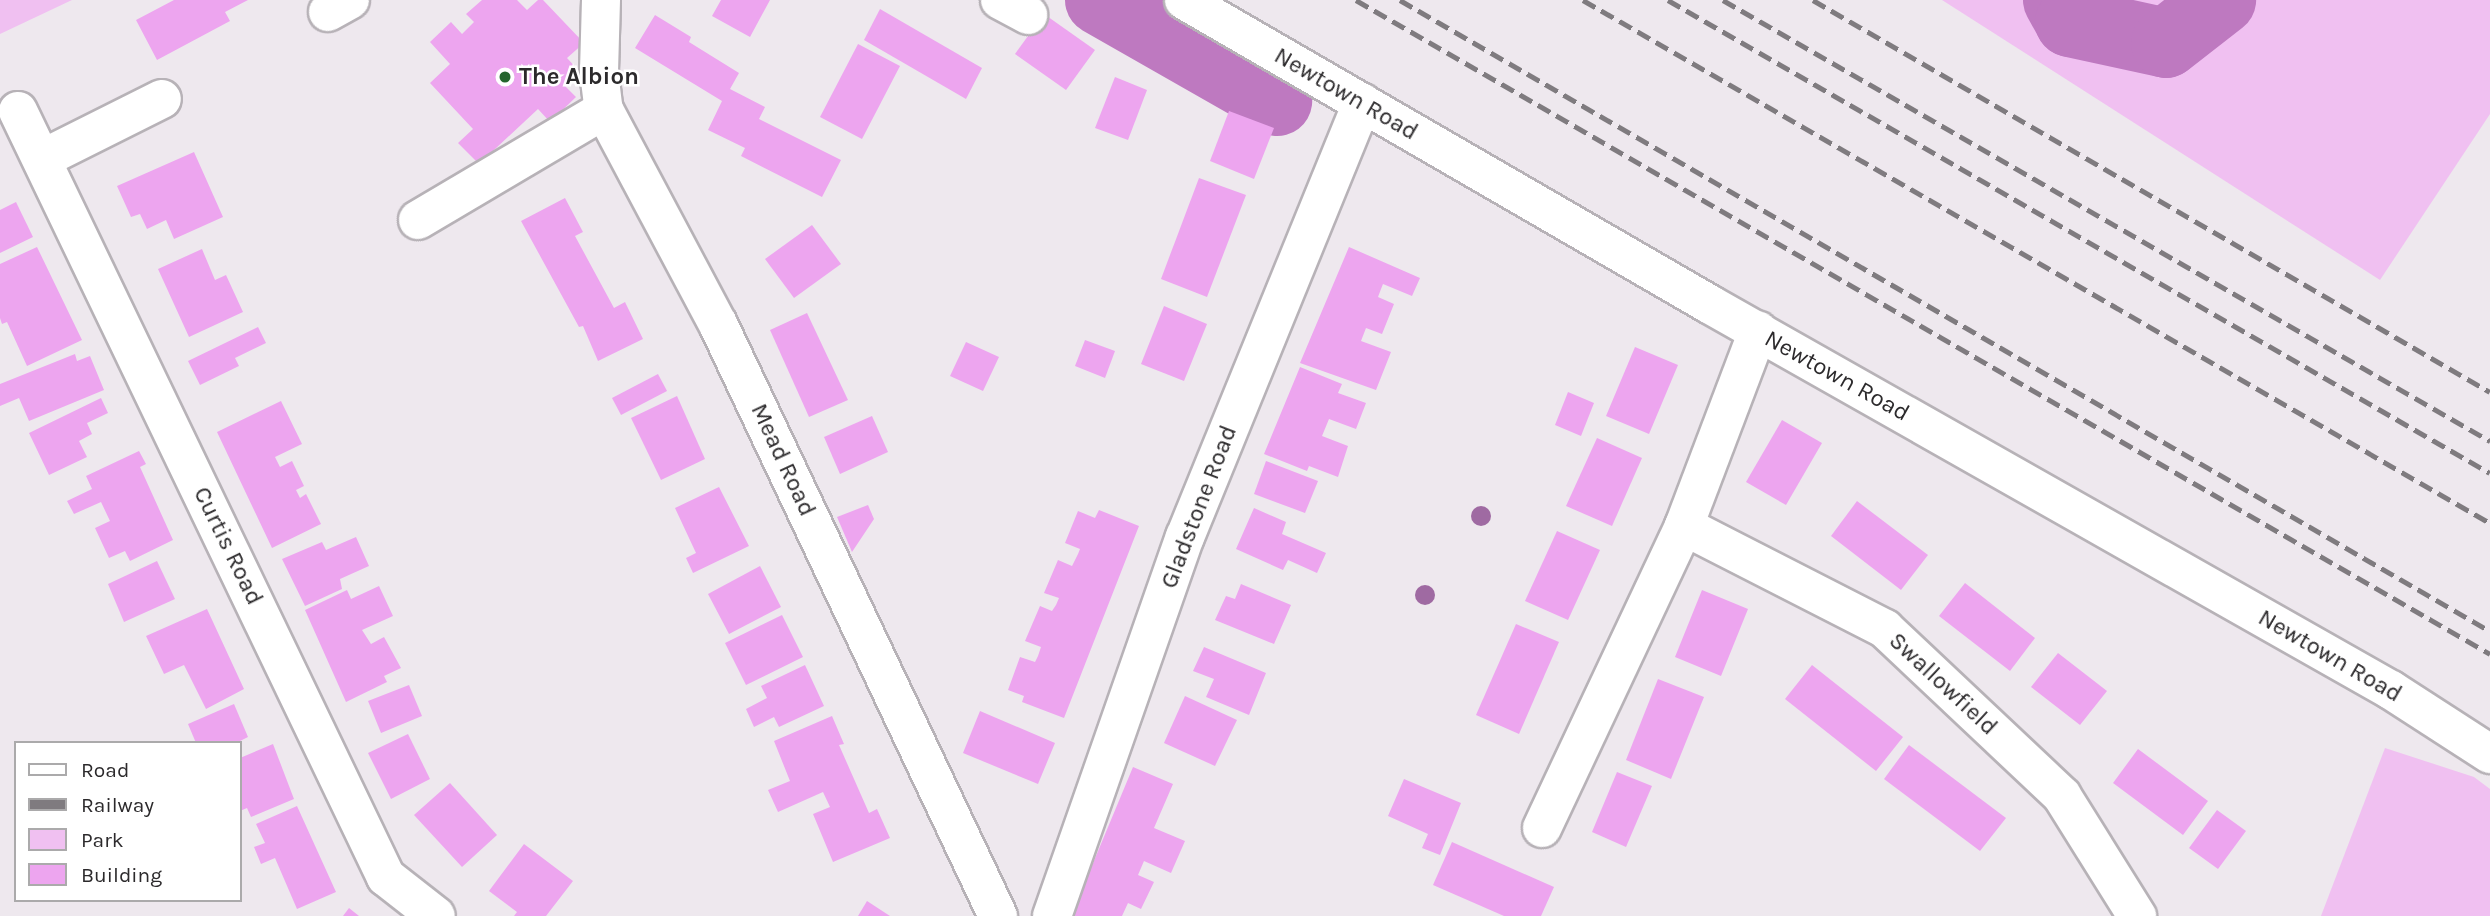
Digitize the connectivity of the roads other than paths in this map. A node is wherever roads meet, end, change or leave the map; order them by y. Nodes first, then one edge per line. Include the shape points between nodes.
1 (601, 0) edge
2 (1184, 0) edge
3 (1352, 97) junction
4 (162, 99) dead end
5 (604, 110) junction
6 (18, 111) dead end
7 (42, 159) junction
8 (418, 220) dead end
9 (1758, 331) junction
10 (1684, 526) junction
11 (2490, 754) edge
12 (1542, 828) dead end
13 (436, 916) edge
14 (998, 916) edge
15 (1052, 916) edge
16 (2137, 916) edge

1 - 5 street, Mead Road via 599,72
2 - 3 street, Newtown Road
3 - 9 street, Newtown Road
3 - 15 street, Gladstone Road via 1185,537
4 - 7 street
5 - 8 street
5 - 14 street, Mead Road via 718,324
6 - 7 street, Curtis Road
7 - 13 street, Curtis Road via 386,877
9 - 10 street
9 - 11 street, Newtown Road via 2379,683
10 - 12 street
10 - 16 street, Swallowfield via 1885,629 2062,796

